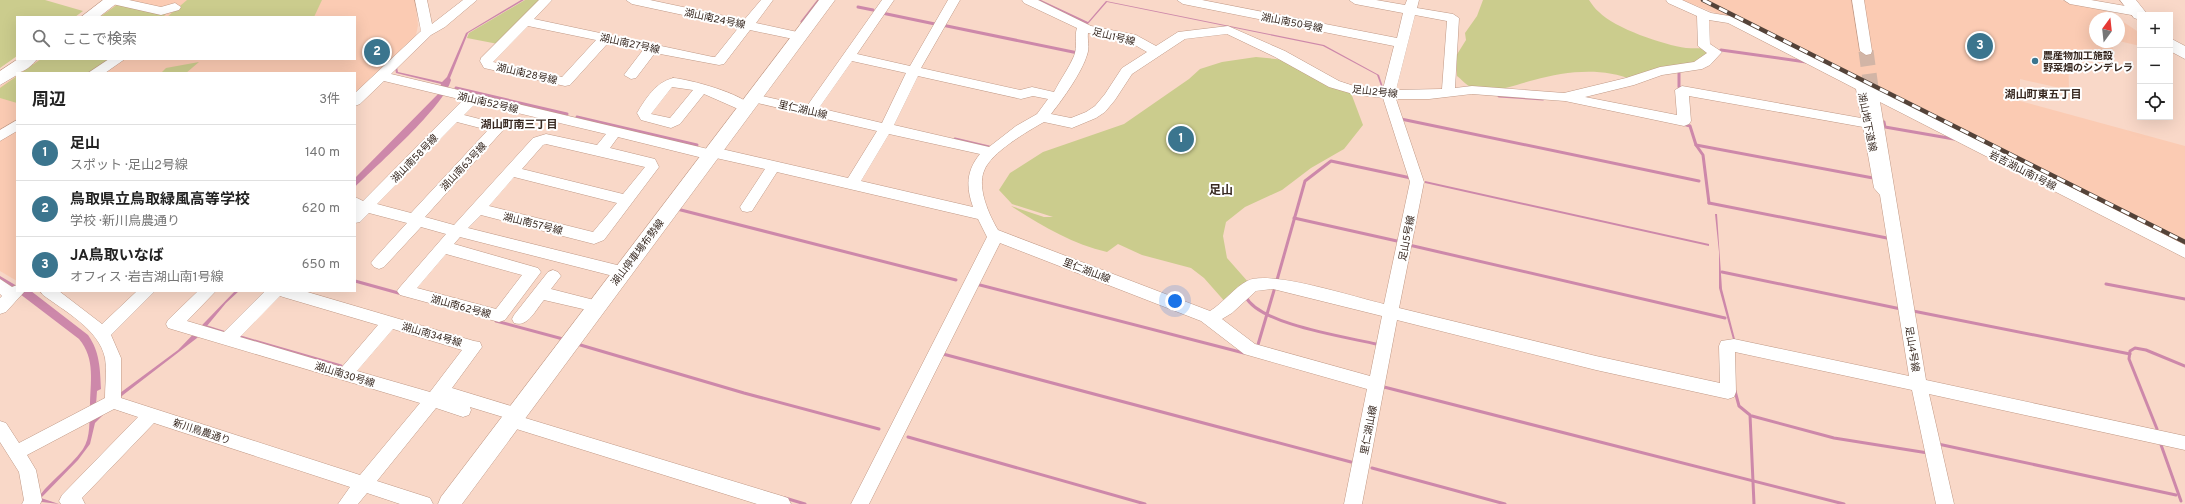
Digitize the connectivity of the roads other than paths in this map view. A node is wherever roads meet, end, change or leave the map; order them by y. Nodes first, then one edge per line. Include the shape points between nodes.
1 (113, 0) edge
2 (421, 0) edge
3 (471, 0) edge
4 (546, 0) edge
5 (632, 0) edge
6 (767, 0) edge
7 (827, 0) edge
8 (888, 0) edge
9 (954, 0) edge
10 (1030, 0) edge
11 (1183, 0) edge
12 (1355, 0) edge
13 (1672, 0) edge
14 (1858, 0) edge
15 (2070, 0) edge
16 (180, 4) edge
17 (1411, 5) edge
18 (1240, 6) edge
19 (2135, 9) edge
20 (1703, 14) junction
21 (90, 16) edge
22 (166, 16) edge
23 (525, 21) junction
24 (748, 25) junction
25 (1084, 27) junction
26 (1228, 30) junction
27 (427, 32) junction
28 (798, 36) junction
29 (605, 38) junction
30 (1402, 43) junction
31 (2173, 45) edge
32 (652, 48) junction
33 (1866, 51) tunnel mouth
34 (1157, 52) junction
35 (2185, 54) edge
36 (848, 56) junction
37 (28, 60) edge
38 (116, 60) edge
39 (914, 70) junction
40 (97, 72) edge
41 (631, 75) dead end
42 (382, 76) junction
43 (0, 79) edge
44 (702, 88) dead end
45 (1867, 91) junction
46 (1448, 92) junction
47 (1388, 94) junction
48 (1057, 97) junction
49 (1564, 97) junction
50 (472, 98) junction
51 (356, 100) edge
52 (749, 102) junction
53 (810, 110) junction
54 (454, 117) junction
55 (1042, 117) junction
56 (1870, 124) junction
57 (16, 126) edge
58 (886, 128) junction
59 (615, 132) junction
60 (0, 136) edge
61 (600, 150) junction
62 (991, 152) junction
63 (712, 153) junction
64 (774, 166) junction
65 (511, 171) junction
66 (852, 184) junction
67 (1887, 192) junction
68 (627, 200) junction
69 (361, 204) edge
70 (747, 207) dead end
71 (478, 209) junction
72 (983, 215) junction
73 (356, 216) edge
74 (416, 220) junction
75 (457, 231) junction
76 (996, 235) junction
77 (443, 247) junction
78 (2185, 252) edge
79 (379, 263) dead end
80 (621, 272) junction
81 (553, 276) dead end
82 (10, 290) edge
83 (49, 292) edge
84 (146, 292) edge
85 (207, 292) edge
86 (274, 292) edge
87 (285, 292) edge
88 (541, 293) junction
89 (596, 306) junction
90 (0, 308) edge
91 (1390, 312) junction
92 (520, 319) dead end
93 (1210, 319) junction
94 (390, 322) junction
95 (101, 335) junction
96 (228, 339) junction
97 (345, 374) junction
98 (1376, 385) junction
99 (1919, 385) junction
100 (436, 396) junction
101 (113, 402) junction
102 (463, 410) dead end
103 (152, 414) junction
104 (513, 417) junction
105 (0, 428) edge
106 (2185, 443) edge
107 (15, 453) junction
108 (364, 484) junction
109 (33, 504) edge
110 (76, 504) edge
111 (347, 504) edge
112 (424, 504) edge
113 (448, 504) edge
114 (782, 504) edge
115 (860, 504) edge
116 (1353, 504) edge
117 (1945, 504) edge

1 - 16 street via 162,11
1 - 21 main road
2 - 27 street
3 - 27 street
4 - 23 street
5 - 24 street, 湖山南24号線
6 - 24 street
7 - 28 main road, 湖山停車場布勢線
8 - 36 street
9 - 39 street
10 - 25 street, 足山1号線
11 - 18 street, 湖山南50号線
12 - 17 street
13 - 20 street, 湖山地下道線
14 - 33 street
15 - 19 street
16 - 22 street
17 - 30 street
17 - 46 street via 1452,18
18 - 26 street
18 - 30 street, 湖山南50号線
20 - 45 street, 湖山地下道線 via 1731,20
20 - 49 street, 足山2号線 via 1704,46 1716,52 1705,62 1697,66 1660,71 1629,82
23 - 29 street, 湖山南27号線
23 - 29 street, 湖山南28号線 via 486,61 489,64 565,82
24 - 28 street, 湖山南24号線
24 - 32 street, 湖山南27号線 via 719,61
25 - 34 street, 足山1号線 via 1101,33 1132,38
25 - 48 street via 1081,35 1081,55
26 - 34 street via 1196,36 1182,35
26 - 47 street, 足山2号線 via 1280,54 1334,84 1353,90
27 - 42 street
28 - 52 main road, 湖山停車場布勢線
29 - 32 street, 湖山南27号線
30 - 47 street
31 - 35 main road
32 - 41 street
34 - 55 street via 1127,71 1110,97 1091,115 1072,124
36 - 39 street
36 - 53 street
37 - 43 main road
38 - 40 street
39 - 48 street via 1021,95 1032,91
39 - 58 street
42 - 50 street, 湖山南52号線
42 - 51 street
44 - 52 street, 里仁湖山線
45 - 56 street, 湖山地下道線
45 - 67 street, 湖山地下道線
45 - 78 street, 岩吉湖山南1号線
46 - 47 street, 足山2号線 via 1429,95
46 - 49 street, 足山2号線 via 1472,90
47 - 91 street, 足山5号線 via 1417,182
48 - 55 street
49 - 56 street via 1684,121 1682,90
50 - 54 street, 湖山南58号線
50 - 59 street, 湖山南52号線
52 - 53 street, 里仁湖山線
52 - 63 main road, 湖山停車場布勢線
53 - 58 street, 里仁湖山線
54 - 69 street, 湖山南58号線
54 - 74 street, 湖山南63号線 via 498,128
55 - 62 street via 1020,129
56 - 67 street, 湖山地下道線 via 1881,188
57 - 60 street
58 - 62 street, 里仁湖山線
58 - 66 street
59 - 61 street
59 - 63 street, 湖山南52号線
61 - 65 street, 湖山南57号線 via 546,139 538,141
61 - 68 street, 湖山南57号線 via 650,163 652,167
62 - 72 street via 975,174
63 - 64 street, 湖山南52号線
63 - 80 main road, 湖山停車場布勢線
64 - 66 street, 湖山南52号線
64 - 70 street
65 - 68 street
65 - 71 street, 湖山南57号線
66 - 72 street, 湖山南52号線
67 - 99 street, 足山4号線
68 - 71 street, 湖山南57号線 via 599,236 594,238
69 - 73 street, 湖山南58号線
69 - 74 street
71 - 75 street, 湖山南62号線
72 - 76 street via 990,231
74 - 75 street
74 - 79 street
75 - 77 street, 湖山南62号線
75 - 80 street
76 - 93 street, 里仁湖山線
76 - 115 street
77 - 77 street, 湖山南62号線 via 405,291 499,316 533,272
80 - 89 main road, 湖山停車場布勢線
81 - 88 street
82 - 90 street
83 - 95 street via 80,314
84 - 95 street
85 - 96 street, 湖山南30号線 via 174,324
86 - 96 street
87 - 94 street
88 - 89 street
88 - 92 street
89 - 104 main road, 湖山停車場布勢線
91 - 93 street via 1273,284 1252,285 1226,309
91 - 98 street, 足山5号線
91 - 99 street via 1596,363 1728,392 1726,346 1734,345
93 - 98 street, 里仁湖山線 via 1250,349
94 - 97 street, 湖山南34号線
94 - 100 street, 湖山南34号線 via 474,346
95 - 101 street via 107,341 113,358
96 - 97 street, 湖山南30号線
97 - 100 street, 湖山南30号線
98 - 116 street, 里仁湖山線
99 - 106 street
99 - 117 street, 足山4号線
100 - 102 street
100 - 104 street
100 - 108 street
101 - 103 street, 新川鳥農通り
101 - 107 street
103 - 108 street, 新川鳥農通り
103 - 110 street via 68,501
104 - 113 main road, 湖山停車場布勢線
104 - 114 street
105 - 107 street
107 - 109 street via 27,470
108 - 111 street
108 - 112 street, 新川鳥農通り

